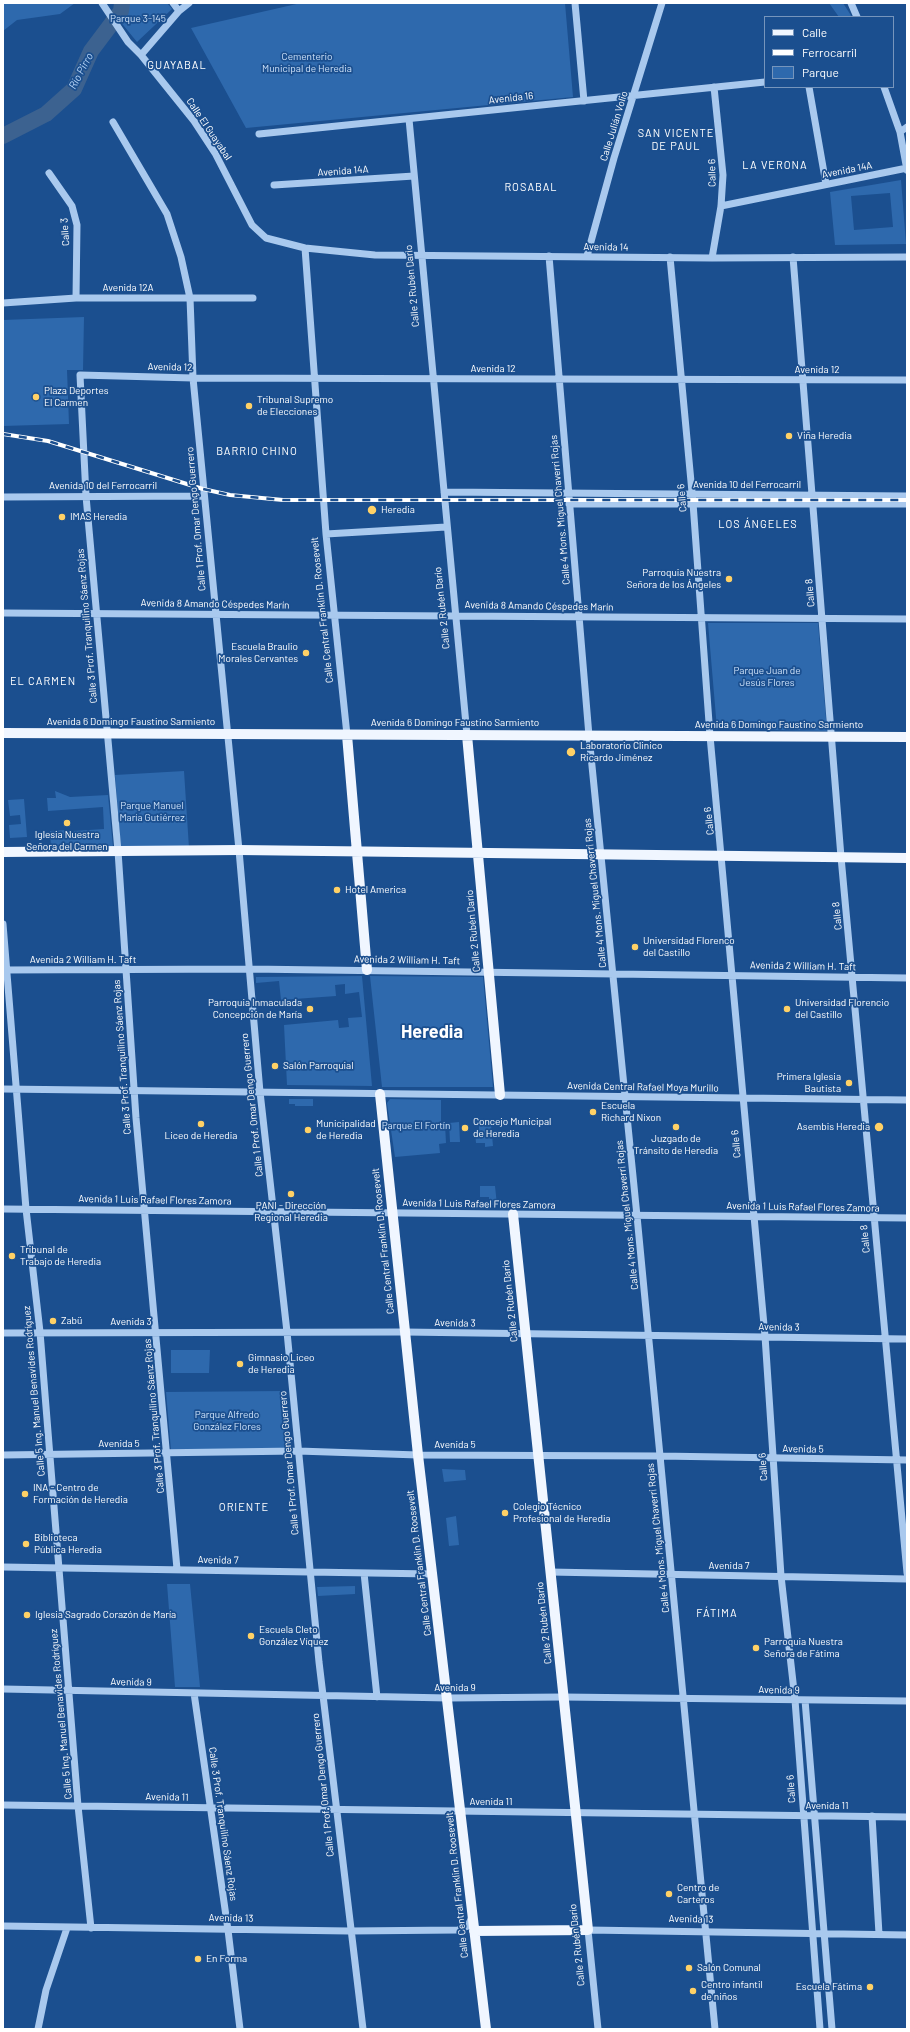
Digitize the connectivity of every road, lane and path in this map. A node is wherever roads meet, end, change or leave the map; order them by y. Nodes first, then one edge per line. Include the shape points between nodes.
1 (173, 3) edge
2 (189, 3) edge
3 (575, 3) edge
4 (662, 3) edge
5 (851, 3) edge
6 (104, 6) edge
7 (179, 11) junction
8 (858, 16) edge
9 (141, 55) junction
10 (764, 82) edge
11 (714, 88) junction
12 (809, 88) edge
13 (884, 88) edge
14 (634, 96) junction
15 (584, 101) junction
16 (409, 119) junction
17 (113, 122) dead end
18 (907, 127) edge
19 (900, 132) junction
20 (259, 134) dead end
21 (906, 152) edge
22 (907, 169) edge
23 (49, 173) dead end
24 (414, 176) junction
25 (826, 184) junction
26 (274, 185) dead end
27 (721, 206) junction
28 (305, 248) junction
29 (421, 254) junction
30 (549, 256) junction
31 (587, 256) junction
32 (670, 257) junction
33 (793, 257) junction
34 (907, 257) edge
35 (712, 258) junction
36 (76, 298) junction
37 (190, 298) junction
38 (253, 298) dead end
39 (3, 303) edge
40 (80, 375) joint
41 (193, 378) junction
42 (315, 378) junction
43 (432, 379) junction
44 (559, 379) junction
45 (682, 380) junction
46 (802, 380) junction
47 (907, 380) edge
48 (444, 492) junction
49 (569, 494) junction
50 (692, 494) junction
51 (86, 496) junction
52 (204, 496) junction
53 (907, 496) edge
54 (3, 497) edge
55 (812, 499) junction
56 (693, 503) junction
57 (569, 504) junction
58 (907, 504) edge
59 (446, 527) junction
60 (326, 534) junction
61 (3, 613) edge
62 (96, 613) junction
63 (215, 614) junction
64 (454, 614) junction
65 (334, 615) junction
66 (579, 617) junction
67 (701, 618) junction
68 (822, 618) junction
69 (907, 619) edge
70 (3, 733) edge
71 (106, 734) junction
72 (227, 734) junction
73 (347, 734) junction
74 (467, 735) junction
75 (589, 736) junction
76 (710, 736) junction
77 (832, 737) junction
78 (907, 737) edge
79 (239, 850) junction
80 (357, 851) junction
81 (3, 852) edge
82 (118, 852) junction
83 (478, 852) junction
84 (601, 855) junction
85 (722, 857) junction
86 (841, 857) junction
87 (907, 858) edge
88 (3, 924) edge
89 (250, 968) junction
90 (5, 970) edge
91 (126, 970) junction
92 (366, 970) junction
93 (488, 971) junction
94 (613, 972) junction
95 (733, 974) junction
96 (854, 977) junction
97 (907, 978) edge
98 (3, 1089) edge
99 (17, 1089) junction
100 (134, 1091) junction
101 (260, 1092) junction
102 (380, 1094) junction
103 (500, 1095) junction
104 (626, 1097) junction
105 (742, 1098) junction
106 (863, 1100) junction
107 (907, 1100) edge
108 (3, 1209) edge
109 (26, 1209) junction
110 (144, 1210) junction
111 (274, 1212) junction
112 (392, 1213) junction
113 (513, 1214) junction
114 (637, 1216) junction
115 (753, 1217) junction
116 (873, 1218) junction
117 (907, 1218) edge
118 (3, 1332) edge
119 (40, 1332) junction
120 (157, 1332) junction
121 (287, 1332) junction
122 (405, 1332) junction
123 (525, 1334) junction
124 (648, 1334) junction
125 (765, 1336) junction
126 (886, 1339) junction
127 (907, 1339) edge
128 (298, 1451) junction
129 (167, 1453) junction
130 (49, 1454) junction
131 (3, 1455) edge
132 (418, 1455) junction
133 (538, 1456) junction
134 (660, 1456) junction
135 (772, 1458) junction
136 (897, 1460) junction
137 (907, 1460) edge
138 (3, 1567) edge
139 (58, 1567) junction
140 (178, 1569) junction
141 (310, 1572) junction
142 (550, 1572) junction
143 (364, 1573) junction
144 (907, 1573) edge
145 (432, 1574) junction
146 (672, 1576) junction
147 (781, 1576) junction
148 (907, 1579) edge
149 (3, 1689) edge
150 (69, 1691) junction
151 (194, 1693) junction
152 (323, 1696) junction
153 (376, 1697) junction
154 (563, 1697) junction
155 (448, 1698) junction
156 (684, 1698) junction
157 (795, 1700) junction
158 (805, 1700) junction
159 (907, 1701) edge
160 (3, 1805) edge
161 (78, 1806) junction
162 (210, 1808) junction
163 (335, 1809) junction
164 (461, 1812) junction
165 (575, 1812) junction
166 (694, 1814) junction
167 (802, 1816) junction
168 (815, 1816) junction
169 (872, 1816) junction
170 (907, 1817) edge
171 (472, 1917) junction
172 (3, 1926) edge
173 (67, 1928) junction
174 (91, 1928) junction
175 (228, 1930) junction
176 (458, 1930) junction
177 (588, 1930) junction
178 (350, 1931) junction
179 (706, 1931) junction
180 (474, 1932) junction
181 (811, 1933) junction
182 (823, 1933) junction
183 (879, 1934) junction
184 (907, 1935) edge
185 (476, 1946) junction
186 (38, 2029) edge
187 (240, 2029) edge
188 (362, 2029) edge
189 (486, 2029) edge
190 (598, 2029) edge
191 (715, 2029) edge
192 (820, 2029) edge
193 (832, 2029) edge

1 - 7 street
2 - 7 street
3 - 15 street
4 - 14 street, Calle Julián Volio
5 - 8 street
6 - 9 street, Calle El Guayabal via 128,42
7 - 9 street
9 - 28 street, Calle El Guayabal via 194,121 215,153 252,225 266,238
10 - 11 street, Avenida 16
11 - 14 street, Avenida 16
11 - 27 street, Calle 6 via 723,175
12 - 25 street
13 - 19 street
14 - 15 street, Avenida 16
14 - 31 street, Calle Julián Volio
15 - 16 street, Avenida 16
16 - 20 street, Avenida 16
16 - 24 street, Calle 2 Rubén Darío
17 - 37 street, Calle 1 Prof. Omar Dengo Guerrero via 167,214 181,257
18 - 19 street
19 - 21 street
21 - 22 street
22 - 25 street, Avenida 14A
23 - 36 street, Calle 3 via 72,206 77,225
24 - 26 street, Avenida 14A
24 - 29 street, Calle 2 Rubén Darío
25 - 27 street, Avenida 14A
27 - 35 street, Calle 6
28 - 29 street, Avenida 14 via 363,254
28 - 42 street, Calle Central Franklin D. Roosevelt
29 - 30 street, Avenida 14
29 - 43 street, Calle 2 Rubén Darío
30 - 31 street, Avenida 14
30 - 44 street, Calle 4 Mons. Miguel Chaverri Rojas
31 - 32 street, Avenida 14
32 - 35 street, Avenida 14
32 - 45 street, Calle 6
33 - 34 street, Avenida 14
33 - 35 street, Avenida 14
33 - 46 street, Calle 8
36 - 37 street, Avenida 12A
36 - 39 street, Avenida 12A
37 - 38 street, Avenida 12A
37 - 41 street, Calle 1 Prof. Omar Dengo Guerrero
40 - 41 street, Avenida 12
40 - 51 street, Calle 3 Prof. Tranquilino Sáenz Rojas
41 - 42 street, Avenida 12
41 - 52 street, Calle 1 Prof. Omar Dengo Guerrero
42 - 43 street, Avenida 12
42 - 60 street, Calle Central Franklin D. Roosevelt
43 - 44 street, Avenida 12
43 - 48 street, Calle 2 Rubén Darío
44 - 45 street, Avenida 12
44 - 49 street, Calle 4 Mons. Miguel Chaverri Rojas
45 - 46 street, Avenida 12
45 - 50 street, Calle 6
46 - 47 street, Avenida 12
46 - 55 street, Calle 8
48 - 49 street, Avenida 10 del Ferrocarril
48 - 59 street, Calle 2 Rubén Darío
49 - 50 street, Avenida 10 del Ferrocarril
49 - 57 street, Calle 4 Mons. Miguel Chaverri Rojas
50 - 55 street, Avenida 10 del Ferrocarril
50 - 56 street, Calle 6
51 - 52 street, Avenida 10 del Ferrocarril
51 - 54 street, Avenida 10 del Ferrocarril
51 - 62 street, Calle 3 Prof. Tranquilino Sáenz Rojas
52 - 63 street, Calle 1 Prof. Omar Dengo Guerrero
53 - 55 street, Avenida 10 del Ferrocarril
55 - 56 street, Avenida 10 del Ferrocarril
55 - 58 street, Avenida 10 del Ferrocarril
55 - 68 street, Calle 8
56 - 57 street, Avenida 10 del Ferrocarril
56 - 67 street, Calle 6
57 - 66 street, Calle 4 Mons. Miguel Chaverri Rojas
59 - 60 street
59 - 64 street, Calle 2 Rubén Darío
60 - 65 street, Calle Central Franklin D. Roosevelt
61 - 62 street, Avenida 8 Amando Céspedes Marín
62 - 63 street, Avenida 8 Amando Céspedes Marín
62 - 71 street, Calle 3 Prof. Tranquilino Sáenz Rojas
63 - 65 street, Avenida 8 Amando Céspedes Marín
63 - 72 street, Calle 1 Prof. Omar Dengo Guerrero
64 - 65 street, Avenida 8 Amando Céspedes Marín
64 - 66 street, Avenida 8 Amando Céspedes Marín
64 - 74 street, Calle 2 Rubén Darío
65 - 73 street, Calle Central Franklin D. Roosevelt
66 - 67 street, Avenida 8 Amando Céspedes Marín
66 - 75 street, Calle 4 Mons. Miguel Chaverri Rojas
67 - 68 street, Avenida 8 Amando Céspedes Marín
67 - 76 street, Calle 6
68 - 69 street, Avenida 8 Amando Céspedes Marín
68 - 77 street, Calle 8
70 - 71 main road, Avenida 6 Domingo Faustino Sarmiento
71 - 72 main road, Avenida 6 Domingo Faustino Sarmiento
71 - 82 street, Calle 3 Prof. Tranquilino Sáenz Rojas
72 - 73 main road, Avenida 6 Domingo Faustino Sarmiento
72 - 79 street, Calle 1 Prof. Omar Dengo Guerrero
73 - 74 main road, Avenida 6 Domingo Faustino Sarmiento
73 - 80 main road, Calle Central Franklin D. Roosevelt
74 - 75 main road, Avenida 6 Domingo Faustino Sarmiento
74 - 83 main road, Calle 2 Rubén Darío
75 - 76 main road, Avenida 6 Domingo Faustino Sarmiento
75 - 84 street, Calle 4 Mons. Miguel Chaverri Rojas
76 - 77 main road, Avenida 6 Domingo Faustino Sarmiento
76 - 85 street, Calle 6
77 - 78 main road, Avenida 6 Domingo Faustino Sarmiento
77 - 86 street, Calle 8
79 - 80 main road
79 - 82 main road
79 - 89 street, Calle 1 Prof. Omar Dengo Guerrero
80 - 83 main road
80 - 92 main road, Calle Central Franklin D. Roosevelt
81 - 82 main road
82 - 91 street, Calle 3 Prof. Tranquilino Sáenz Rojas
83 - 84 main road
83 - 93 main road, Calle 2 Rubén Darío
84 - 85 main road
84 - 94 street, Calle 4 Mons. Miguel Chaverri Rojas
85 - 86 main road
85 - 95 street, Calle 6
86 - 87 main road
86 - 96 street, Calle 8
88 - 90 street, Calle 5 Ing. Manuel Benavides Rodríguez
89 - 91 street, Avenida 2 William H. Taft
89 - 92 street, Avenida 2 William H. Taft
89 - 101 street, Calle 1 Prof. Omar Dengo Guerrero
90 - 91 street, Avenida 2 William H. Taft
90 - 99 street, Calle 5 Ing. Manuel Benavides Rodríguez
91 - 100 street, Calle 3 Prof. Tranquilino Sáenz Rojas
92 - 93 street, Avenida 2 William H. Taft
93 - 94 street, Avenida 2 William H. Taft
93 - 103 main road, Calle 2 Rubén Darío
94 - 95 street, Avenida 2 William H. Taft
94 - 104 street, Calle 4 Mons. Miguel Chaverri Rojas
95 - 96 street, Avenida 2 William H. Taft
95 - 105 street, Calle 6
96 - 97 street, Avenida 2 William H. Taft
96 - 106 street, Calle 8
98 - 99 street, Avenida Central Rafael Moya Murillo
99 - 100 street, Avenida Central Rafael Moya Murillo
99 - 109 street, Calle 5 Ing. Manuel Benavides Rodríguez
100 - 101 street, Avenida Central Rafael Moya Murillo
100 - 110 street, Calle 3 Prof. Tranquilino Sáenz Rojas
101 - 102 street, Avenida Central Rafael Moya Murillo
101 - 111 street, Calle 1 Prof. Omar Dengo Guerrero
102 - 103 street, Avenida Central Rafael Moya Murillo
102 - 112 main road, Calle Central Franklin D. Roosevelt
103 - 104 street, Avenida Central Rafael Moya Murillo
104 - 105 street, Avenida Central Rafael Moya Murillo
104 - 114 street, Calle 4 Mons. Miguel Chaverri Rojas
105 - 106 street, Avenida Central Rafael Moya Murillo
105 - 115 street, Calle 6
106 - 107 street, Avenida Central Rafael Moya Murillo
106 - 116 street, Calle 8
108 - 109 street, Avenida 1 Luis Rafael Flores Zamora
109 - 110 street, Avenida 1 Luis Rafael Flores Zamora
109 - 119 street, Calle 5 Ing. Manuel Benavides Rodríguez
110 - 111 street, Avenida 1 Luis Rafael Flores Zamora
110 - 120 street, Calle 3 Prof. Tranquilino Sáenz Rojas
111 - 112 street, Avenida 1 Luis Rafael Flores Zamora
111 - 121 street, Calle 1 Prof. Omar Dengo Guerrero
112 - 113 street, Avenida 1 Luis Rafael Flores Zamora
112 - 122 main road, Calle Central Franklin D. Roosevelt
113 - 114 street, Avenida 1 Luis Rafael Flores Zamora
113 - 123 main road, Calle 2 Rubén Darío
114 - 115 street, Avenida 1 Luis Rafael Flores Zamora
114 - 124 street, Calle 4 Mons. Miguel Chaverri Rojas
115 - 116 street, Avenida 1 Luis Rafael Flores Zamora
115 - 125 street, Calle 6
116 - 117 street, Avenida 1 Luis Rafael Flores Zamora
116 - 126 street, Calle 8
118 - 119 street, Avenida 3
119 - 120 street, Avenida 3
119 - 130 street, Calle 5 Ing. Manuel Benavides Rodríguez
120 - 121 street, Avenida 3
120 - 129 street, Calle 3 Prof. Tranquilino Sáenz Rojas
121 - 122 street, Avenida 3
121 - 128 street, Calle 1 Prof. Omar Dengo Guerrero
122 - 123 street, Avenida 3
122 - 132 main road, Calle Central Franklin D. Roosevelt
123 - 124 street, Avenida 3
123 - 133 main road, Calle 2 Rubén Darío
124 - 125 street, Avenida 3
124 - 134 street, Calle 4 Mons. Miguel Chaverri Rojas
125 - 126 street, Avenida 3
125 - 135 street, Calle 6
126 - 127 street, Avenida 3
126 - 136 street, Calle 8
128 - 129 street, Avenida 5
128 - 132 street, Avenida 5
128 - 141 street, Calle 1 Prof. Omar Dengo Guerrero
129 - 130 street, Avenida 5
129 - 140 street, Calle 3 Prof. Tranquilino Sáenz Rojas
130 - 131 street, Avenida 5
130 - 139 street, Calle 5 Ing. Manuel Benavides Rodríguez
132 - 133 street, Avenida 5
132 - 145 main road, Calle Central Franklin D. Roosevelt
133 - 134 street, Avenida 5
133 - 142 main road, Calle 2 Rubén Darío
134 - 135 street, Avenida 5
134 - 146 street, Calle 4 Mons. Miguel Chaverri Rojas
135 - 136 street, Avenida 5
135 - 147 street, Calle 6
136 - 137 street, Avenida 5
136 - 144 street, Calle 8
138 - 139 street, Avenida 7
139 - 140 street, Avenida 7
139 - 150 street, Calle 5 Ing. Manuel Benavides Rodríguez
140 - 141 street, Avenida 7
141 - 143 street, Avenida 7
141 - 152 street, Calle 1 Prof. Omar Dengo Guerrero
142 - 146 street, Avenida 7
142 - 154 main road, Calle 2 Rubén Darío
143 - 145 street, Avenida 7
143 - 153 street
145 - 155 main road, Calle Central Franklin D. Roosevelt
146 - 147 street, Avenida 7
146 - 156 street, Calle 4 Mons. Miguel Chaverri Rojas
147 - 148 street, Avenida 7
147 - 157 street, Calle 6
149 - 150 street, Avenida 9
150 - 151 street, Avenida 9
150 - 161 street, Calle 5 Ing. Manuel Benavides Rodríguez
151 - 152 street, Avenida 9
151 - 162 street, Calle 3 Prof. Tranquilino Sáenz Rojas
152 - 153 street, Avenida 9
152 - 163 street, Calle 1 Prof. Omar Dengo Guerrero
153 - 155 street, Avenida 9
154 - 155 street, Avenida 9
154 - 156 street, Avenida 9
154 - 165 main road, Calle 2 Rubén Darío
155 - 164 main road, Calle Central Franklin D. Roosevelt
156 - 157 street, Avenida 9
156 - 166 street, Calle 4 Mons. Miguel Chaverri Rojas
157 - 158 street, Avenida 9
157 - 167 street, Calle 6
158 - 159 street, Avenida 9
158 - 168 street
160 - 161 street, Avenida 11
161 - 162 street, Avenida 11
161 - 174 street, Calle 5 Ing. Manuel Benavides Rodríguez
162 - 163 street, Avenida 11
162 - 175 street, Calle 3 Prof. Tranquilino Sáenz Rojas
163 - 164 street, Avenida 11
163 - 178 street, Calle 1 Prof. Omar Dengo Guerrero
164 - 165 street, Avenida 11
164 - 171 main road, Calle Central Franklin D. Roosevelt
165 - 166 street, Avenida 11
165 - 177 main road, Calle 2 Rubén Darío
166 - 167 street, Avenida 11
166 - 179 street, Calle 4 Mons. Miguel Chaverri Rojas
167 - 168 street, Avenida 11
167 - 181 street, Calle 6
168 - 169 street, Avenida 11
168 - 182 street
169 - 170 street, Avenida 11
169 - 183 street
171 - 176 street via 468,1926
171 - 180 main road, Calle Central Franklin D. Roosevelt
172 - 173 street, Avenida 13
173 - 174 street, Avenida 13
173 - 186 street via 46,1990
174 - 175 street, Avenida 13
175 - 178 street, Avenida 13
175 - 187 street, Calle 3 Prof. Tranquilino Sáenz Rojas
176 - 178 street, Avenida 13
176 - 185 street via 468,1934
177 - 179 street, Avenida 13
177 - 180 main road, Avenida 13
177 - 190 street, Calle 2 Rubén Darío
178 - 188 street, Calle 1 Prof. Omar Dengo Guerrero
179 - 181 street, Avenida 13
179 - 191 street, Calle 4 Mons. Miguel Chaverri Rojas
180 - 185 main road, Calle Central Franklin D. Roosevelt
181 - 182 street, Avenida 13
181 - 192 street, Calle 6
182 - 183 street, Avenida 13
182 - 193 street
183 - 184 street, Avenida 13
185 - 189 main road, Calle Central Franklin D. Roosevelt

